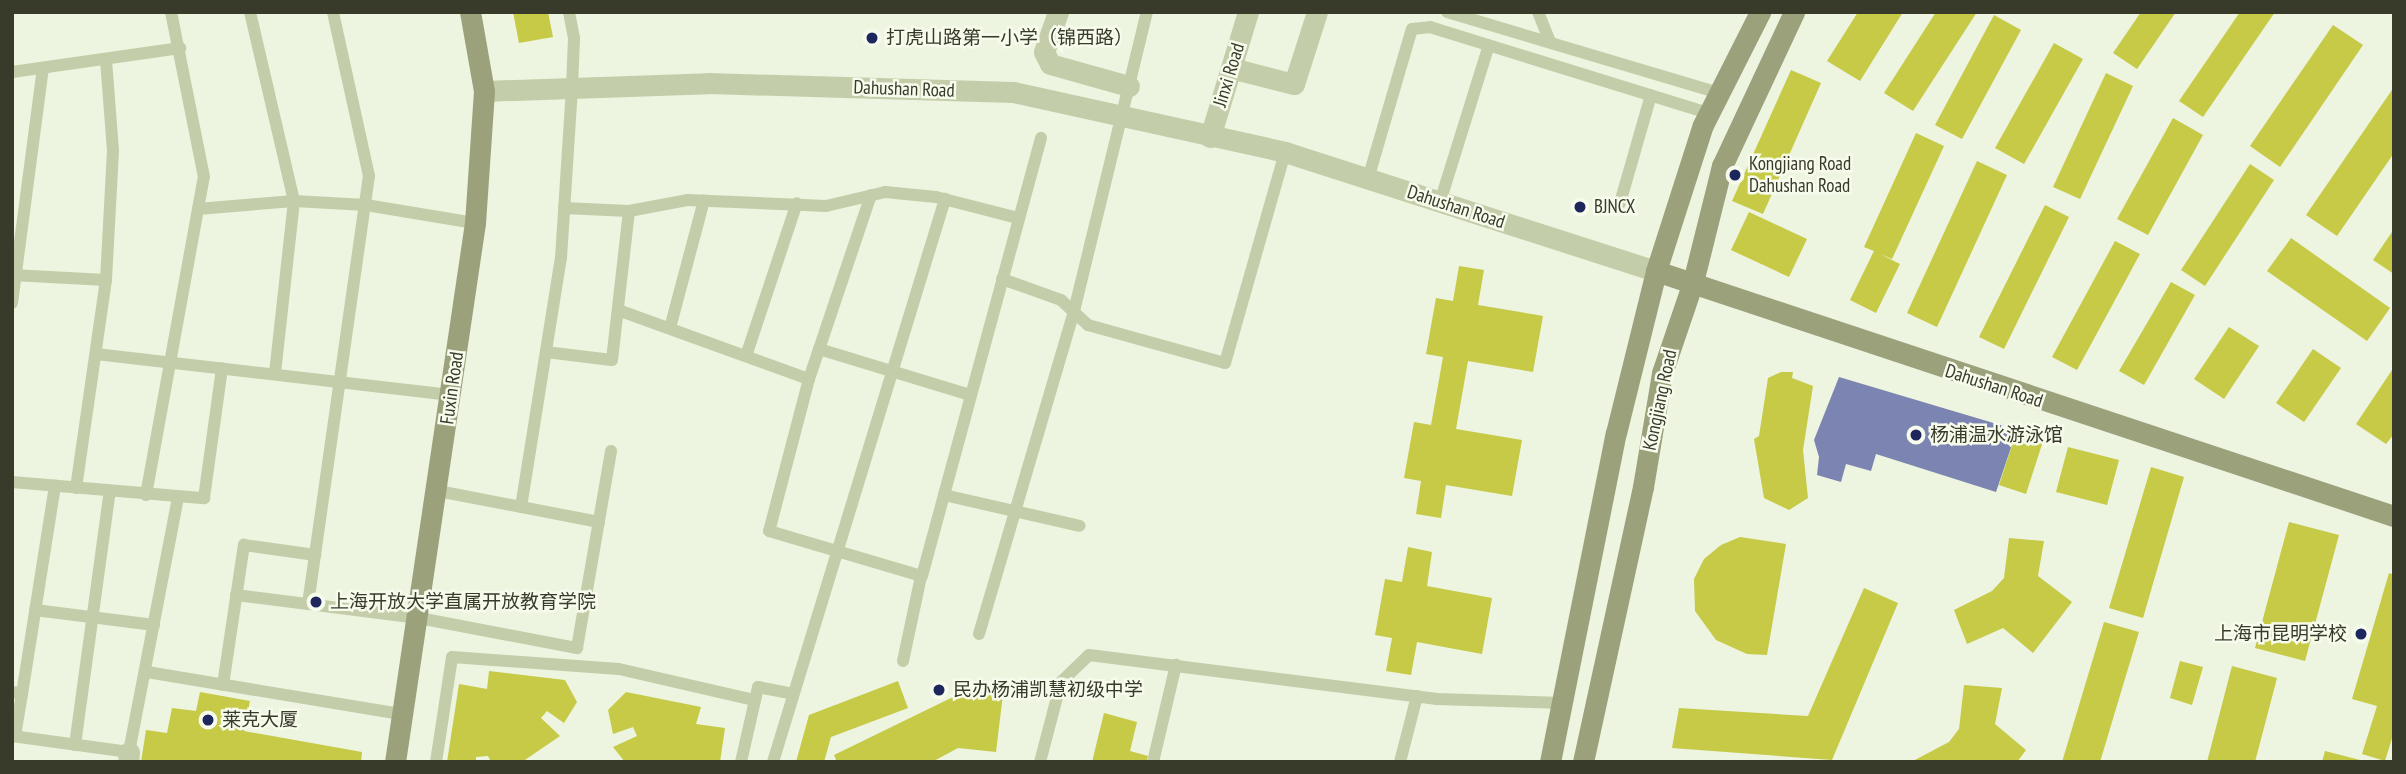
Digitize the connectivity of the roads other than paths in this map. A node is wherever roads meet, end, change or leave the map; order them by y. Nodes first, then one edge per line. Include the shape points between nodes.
1 (171, 12) edge
2 (250, 12) edge
3 (333, 12) edge
4 (470, 12) edge
5 (569, 12) edge
6 (1058, 12) edge
7 (1147, 12) edge
8 (1248, 12) edge
9 (1317, 12) edge
10 (1449, 12) edge
11 (1538, 12) edge
12 (1760, 12) edge
13 (1794, 12) edge
14 (1550, 41) junction
15 (1489, 45) junction
16 (180, 48) junction
17 (106, 61) junction
18 (1231, 68) junction
19 (43, 69) junction
20 (12, 72) edge
21 (1129, 86) junction
22 (572, 88) junction
23 (484, 91) junction
24 (1718, 93) junction
25 (1651, 95) junction
26 (1708, 113) junction
27 (1122, 117) junction
28 (1210, 137) junction
29 (1041, 138) dead end
30 (1285, 152) junction
31 (1368, 179) junction
32 (871, 195) junction
33 (945, 199) junction
34 (704, 200) junction
35 (294, 201) junction
36 (1440, 202) junction
37 (797, 203) junction
38 (1620, 203) dead end
39 (366, 205) junction
40 (564, 208) junction
41 (198, 209) junction
42 (629, 211) junction
43 (1018, 218) junction
44 (475, 223) junction
45 (1656, 271) junction
46 (14, 275) edge
47 (1002, 279) junction
48 (106, 280) junction
49 (1693, 282) junction
50 (12, 303) edge
51 (618, 310) junction
52 (1074, 311) junction
53 (670, 328) junction
54 (819, 349) junction
55 (546, 352) junction
56 (96, 354) junction
57 (746, 356) junction
58 (169, 362) junction
59 (222, 369) junction
60 (891, 371) junction
61 (275, 374) junction
62 (809, 379) junction
63 (339, 384) junction
64 (451, 395) junction
65 (970, 395) junction
66 (611, 451) dead end
67 (12, 482) edge
68 (55, 486) junction
69 (76, 488) junction
70 (110, 491) junction
71 (438, 491) junction
72 (146, 495) junction
73 (944, 495) junction
74 (178, 498) junction
75 (521, 507) junction
76 (1015, 511) junction
77 (2394, 516) edge
78 (599, 522) junction
79 (1080, 526) dead end
80 (835, 551) junction
81 (315, 555) junction
82 (921, 576) junction
83 (236, 595) junction
84 (308, 604) junction
85 (36, 610) junction
86 (93, 617) junction
87 (419, 618) junction
88 (154, 625) junction
89 (979, 634) dead end
90 (903, 661) dead end
91 (1176, 665) junction
92 (147, 673) junction
93 (223, 685) junction
94 (17, 693) edge
95 (793, 694) junction
96 (1417, 696) junction
97 (754, 700) junction
98 (1563, 703) junction
99 (401, 713) junction
100 (14, 736) edge
101 (75, 745) junction
102 (129, 757) edge
103 (396, 762) edge
104 (436, 762) edge
105 (741, 762) edge
106 (773, 762) edge
107 (1040, 762) edge
108 (1153, 762) edge
109 (1400, 762) edge
110 (1550, 762) edge
111 (1583, 762) edge

1 - 16 lane
2 - 35 lane
3 - 39 lane via 369,176
4 - 23 main road, Fuxin Road
5 - 22 lane via 574,38
6 - 21 street via 1044,52 1050,64
7 - 21 lane
8 - 18 street, Jinxi Road
9 - 18 street via 1294,84
10 - 14 lane
11 - 14 lane
12 - 24 main road, Kongjiang Road
13 - 49 main road, Kongjiang Road via 1722,166
14 - 24 lane
15 - 25 lane
15 - 31 lane via 1430,27 1412,29
15 - 36 lane
16 - 17 lane
16 - 41 lane via 204,177
17 - 19 lane
17 - 48 lane via 113,151
18 - 28 street, Jinxi Road
19 - 20 lane
19 - 46 lane
21 - 27 lane
22 - 23 street, Dahushan Road
22 - 27 street, Dahushan Road via 708,83 1013,92
22 - 40 lane
23 - 44 main road, Fuxin Road
24 - 26 main road, Kongjiang Road
25 - 26 lane
25 - 38 lane
26 - 45 main road, Kongjiang Road
27 - 28 street, Dahushan Road
27 - 52 lane
28 - 30 street, Dahushan Road
29 - 43 lane
30 - 31 street, Dahushan Road
30 - 52 lane via 1226,363 1088,325
31 - 36 street, Dahushan Road
32 - 33 lane via 885,192
32 - 37 lane via 826,206
32 - 54 lane
33 - 43 lane
33 - 60 lane
34 - 37 lane
34 - 42 lane
34 - 53 lane
35 - 39 lane
35 - 41 lane
35 - 61 lane
36 - 45 street, Dahushan Road
37 - 57 lane
39 - 44 lane
39 - 63 lane
40 - 42 lane
40 - 55 lane
41 - 58 lane
42 - 51 lane
43 - 47 lane
44 - 64 main road, Fuxin Road
45 - 49 main road, Dahushan Road
45 - 98 main road, Kongjiang Road via 1616,433
46 - 48 lane
46 - 50 lane
47 - 52 lane via 1060,300
47 - 65 lane
48 - 56 lane
49 - 77 main road, Dahushan Road via 2004,390
49 - 111 main road, Kongjiang Road via 1662,373 1643,487
51 - 53 lane
51 - 55 lane via 612,360
52 - 76 lane
53 - 57 lane
54 - 60 lane
54 - 62 lane
55 - 75 lane
56 - 58 lane
56 - 69 lane
57 - 62 lane
58 - 59 lane
58 - 72 lane
59 - 61 lane
59 - 74 lane via 204,498
60 - 65 lane
60 - 80 lane
61 - 63 lane
62 - 80 lane via 769,531
63 - 64 lane
63 - 81 lane
64 - 71 main road, Fuxin Road
65 - 73 lane
66 - 78 lane
67 - 68 lane
68 - 69 lane
68 - 85 lane
69 - 70 lane
70 - 72 lane
70 - 86 lane
71 - 75 lane
71 - 87 main road, Fuxin Road
72 - 74 lane
73 - 76 lane
73 - 82 lane
74 - 88 lane
75 - 78 lane
76 - 79 lane
76 - 89 lane
78 - 87 lane via 577,648
80 - 82 lane
80 - 95 lane
81 - 83 lane via 244,545
81 - 84 lane
82 - 90 lane
83 - 84 lane
83 - 93 lane
84 - 87 lane
85 - 86 lane
85 - 94 lane
86 - 88 lane
86 - 101 lane
87 - 99 main road, Fuxin Road
88 - 92 lane
91 - 96 lane
91 - 107 lane via 1089,655 1061,682
91 - 108 lane
92 - 93 lane
92 - 102 lane
93 - 99 lane
94 - 100 lane
95 - 97 lane via 758,687
95 - 106 lane
96 - 98 lane
96 - 109 lane
97 - 104 lane via 619,669 452,657
97 - 105 lane
98 - 110 main road, Kongjiang Road
99 - 103 main road, Fuxin Road
100 - 101 lane
101 - 102 lane

